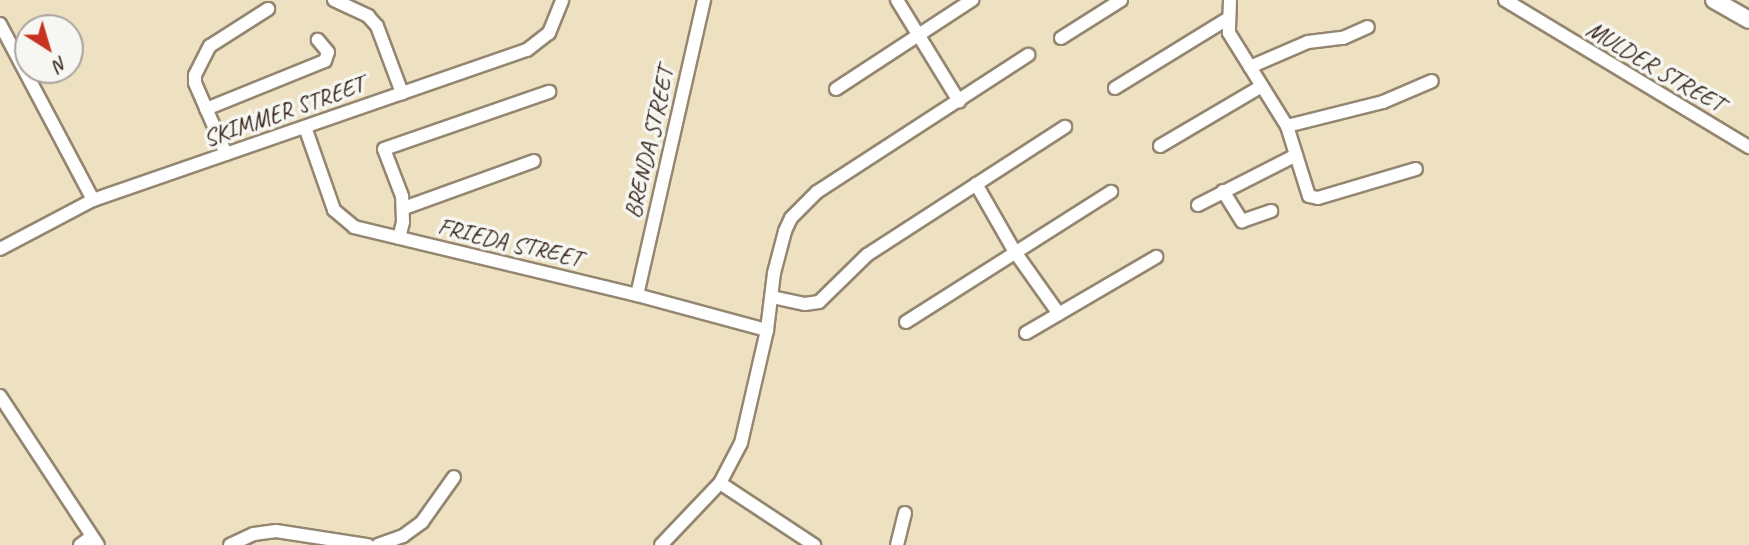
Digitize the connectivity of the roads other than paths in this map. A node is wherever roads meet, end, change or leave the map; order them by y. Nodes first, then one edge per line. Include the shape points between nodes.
1 (334, 0) edge
2 (562, 0) edge
3 (704, 0) edge
4 (897, 0) edge
5 (972, 0) edge
6 (1122, 0) edge
7 (1230, 0) edge
8 (1505, 0) edge
9 (1714, 0) edge
10 (268, 9) dead end
11 (1227, 19) junction
12 (1749, 20) edge
13 (0, 24) edge
14 (1368, 27) dead end
15 (919, 37) junction
16 (1061, 38) dead end
17 (318, 40) dead end
18 (1028, 55) dead end
19 (1250, 67) junction
20 (1433, 81) dead end
21 (1262, 86) junction
22 (1115, 88) dead end
23 (836, 89) dead end
24 (549, 92) dead end
25 (402, 93) junction
26 (959, 101) junction
27 (206, 109) junction
28 (1287, 126) junction
29 (304, 127) junction
30 (1065, 127) dead end
31 (1160, 146) dead end
32 (1749, 147) edge
33 (226, 154) junction
34 (1296, 155) junction
35 (534, 161) dead end
36 (1416, 169) dead end
37 (976, 184) junction
38 (1223, 191) junction
39 (1111, 192) dead end
40 (93, 200) junction
41 (1198, 205) dead end
42 (404, 208) junction
43 (1272, 211) dead end
44 (398, 238) junction
45 (0, 249) edge
46 (1016, 252) junction
47 (1156, 257) dead end
48 (637, 295) junction
49 (772, 298) junction
50 (1059, 314) junction
51 (906, 322) dead end
52 (767, 330) junction
53 (1026, 332) dead end
54 (0, 396) edge
55 (454, 477) dead end
56 (720, 483) junction
57 (905, 513) dead end
58 (95, 541) edge
59 (339, 543) edge
60 (80, 545) edge
61 (230, 545) edge
62 (368, 545) edge
63 (378, 545) edge
64 (660, 545) edge
65 (814, 545) edge
66 (897, 545) edge

1 - 25 street via 368,16 377,26
2 - 25 street, SKIMMER STREET via 553,27 537,44
3 - 48 street, BRENDA STREET
4 - 15 street
5 - 15 street
6 - 16 street
7 - 11 street
8 - 32 street, MULDER STREET
9 - 12 main road
10 - 27 street via 210,46 203,56 195,83
11 - 19 street via 1229,33
11 - 22 street
13 - 40 street
14 - 19 street via 1343,38 1308,42
15 - 23 street
15 - 26 street
17 - 27 street via 328,52 325,61
18 - 26 street
19 - 21 street
20 - 28 street via 1383,102
21 - 28 street
21 - 31 street
24 - 42 street via 384,149
25 - 29 street, SKIMMER STREET
26 - 49 street via 817,192 799,209 785,231
27 - 33 street
28 - 34 street
29 - 33 street, SKIMMER STREET
29 - 44 street, FRIEDA STREET via 334,210 354,227
30 - 37 street
33 - 40 street, SKIMMER STREET
34 - 36 street via 1307,193 1313,198
34 - 38 street
35 - 42 street
37 - 46 street
37 - 49 street via 867,255 820,302
38 - 41 street
38 - 43 street via 1241,221
39 - 46 street
40 - 45 street, SKIMMER STREET
42 - 44 street
44 - 48 street, FRIEDA STREET
46 - 50 street
46 - 51 street
47 - 50 street
48 - 52 street, FRIEDA STREET
49 - 52 street
50 - 53 street
52 - 56 street via 741,443
54 - 58 street
55 - 63 street via 422,522 403,536
56 - 64 street
56 - 65 street
57 - 66 street
58 - 60 street
59 - 61 street via 276,531 254,534
59 - 62 street

